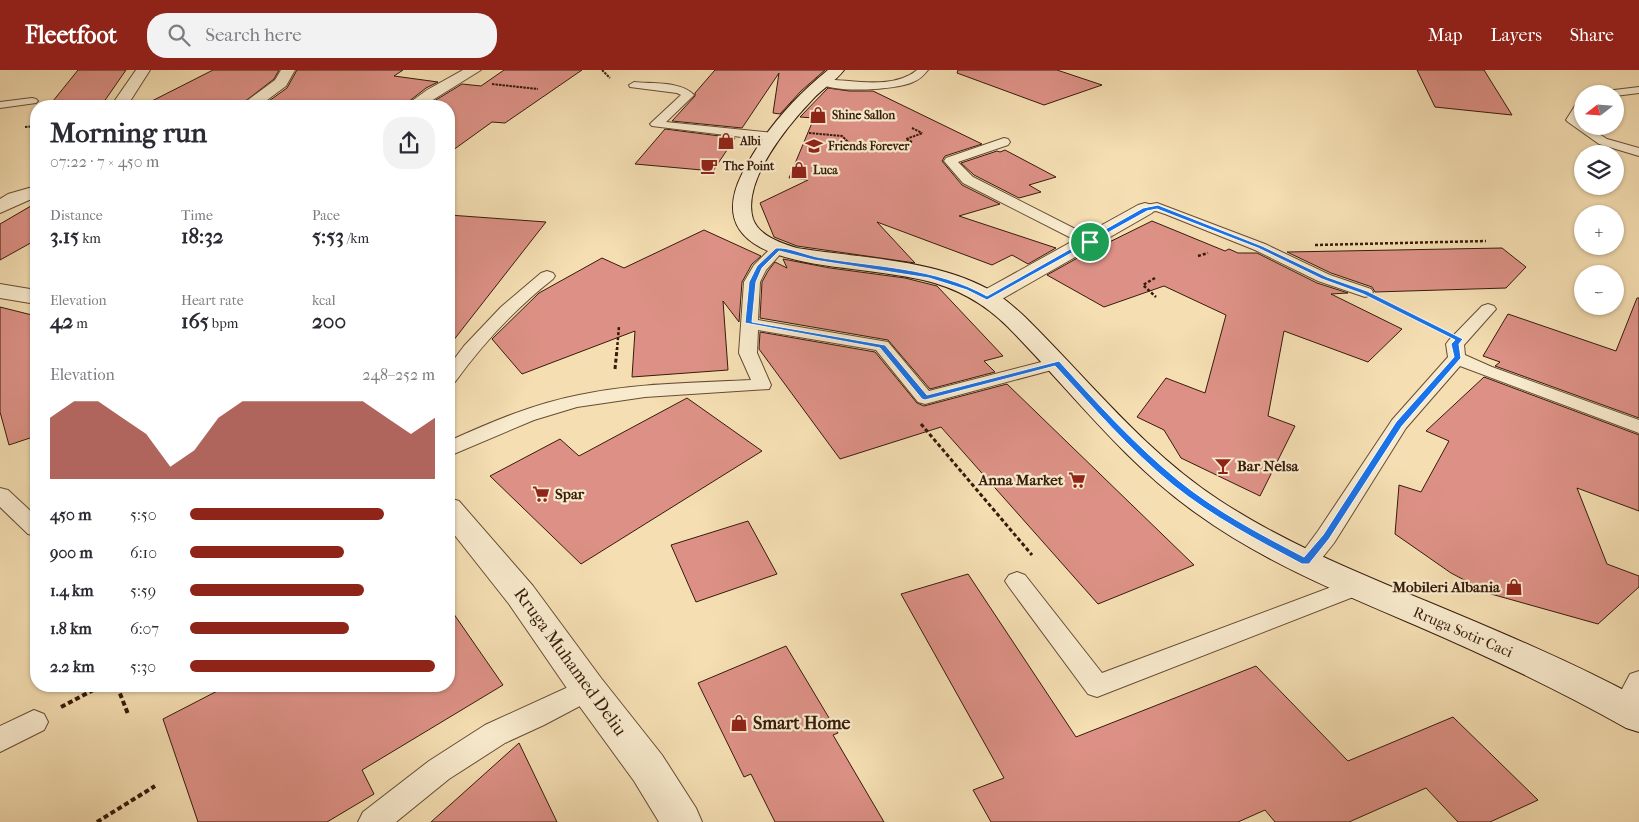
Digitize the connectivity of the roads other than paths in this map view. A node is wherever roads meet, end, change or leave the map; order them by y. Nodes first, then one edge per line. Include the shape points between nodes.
1 (143, 70) edge
2 (288, 70) edge
3 (474, 70) edge
4 (923, 70) edge
5 (830, 76) edge
6 (634, 86) dead end
7 (1639, 90) edge
8 (1624, 92) edge
9 (122, 100) edge
10 (257, 100) edge
11 (422, 100) edge
12 (30, 101) edge
13 (0, 104) edge
14 (1590, 135) edge
15 (774, 137) junction
16 (1004, 142) dead end
17 (1639, 152) edge
18 (30, 193) edge
19 (0, 207) edge
20 (1145, 210) joint
21 (1090, 242) junction
22 (778, 249) junction
23 (547, 276) dead end
24 (2, 292) edge
25 (1365, 292) road end
26 (30, 296) edge
27 (987, 298) junction
28 (1488, 309) dead end
29 (749, 323) junction
30 (1458, 348) junction
31 (1057, 363) junction
32 (455, 369) edge
33 (1639, 427) edge
34 (455, 447) edge
35 (0, 495) edge
36 (455, 515) edge
37 (30, 522) edge
38 (1306, 562) junction
39 (1017, 581) dead end
40 (1358, 586) junction
41 (1639, 682) edge
42 (588, 689) junction
43 (1632, 712) edge
44 (34, 722) road end
45 (0, 740) edge
46 (373, 822) edge
47 (682, 822) edge

1 - 9 main road
2 - 10 main road via 281,83
3 - 11 main road
4 - 5 lane via 910,80 891,84 840,85
5 - 15 main road, Rruga Sotir Caci via 798,106
6 - 15 lane via 680,90 688,95 656,124
7 - 8 lane
12 - 13 lane
14 - 17 lane via 1619,148
15 - 22 main road, Rruga Sotir Caci via 752,172 741,203 742,215 753,234
16 - 21 lane via 950,161 968,180
18 - 19 main road
20 - 21 main road
20 - 25 lane via 1158,207 1260,247 1324,278
21 - 27 main road
22 - 27 main road, Rruga Sotir Caci via 814,258 930,276 970,288
22 - 29 lane via 759,268 752,282
23 - 32 lane via 504,314
24 - 26 main road
27 - 31 main road, Rruga Sotir Caci via 1017,322
28 - 30 lane
29 - 31 lane via 882,346 925,398
29 - 34 lane via 748,353 762,385 613,395 576,402 536,412
30 - 33 lane via 1486,371
30 - 38 lane via 1399,424 1326,537
31 - 38 main road, Rruga Sotir Caci via 1126,438 1181,487 1235,524
35 - 37 lane
36 - 42 main road, Rruga Muhamed Deliu via 521,595
38 - 40 main road, Rruga Sotir Caci
39 - 40 lane via 1097,686
40 - 43 main road, Rruga Sotir Caci via 1550,670
41 - 43 lane
42 - 46 lane via 495,734 440,770
42 - 47 main road, Rruga Muhamed Deliu via 648,768
44 - 45 lane

